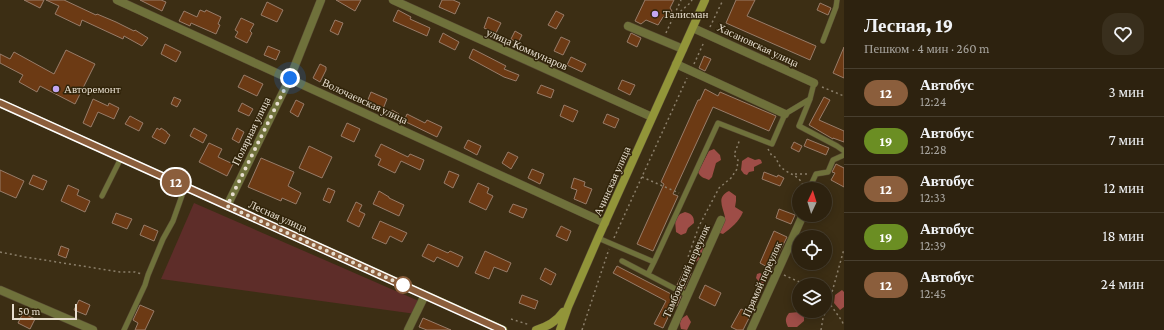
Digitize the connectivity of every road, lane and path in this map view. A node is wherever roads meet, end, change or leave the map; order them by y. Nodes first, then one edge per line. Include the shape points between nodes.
1 (116, 0) edge
2 (321, 0) edge
3 (394, 0) edge
4 (681, 0) edge
5 (692, 0) edge
6 (705, 0) edge
7 (723, 0) edge
8 (837, 0) edge
9 (672, 20) junction
10 (628, 26) dead end
11 (693, 28) junction
12 (707, 34) junction
13 (663, 40) junction
14 (823, 41) dead end
15 (683, 49) junction
16 (676, 64) junction
17 (691, 71) junction
18 (290, 78) junction
19 (814, 83) junction
20 (844, 96) edge
21 (810, 99) junction
22 (0, 103) edge
23 (785, 114) junction
24 (652, 117) junction
25 (742, 133) junction
26 (769, 143) junction
27 (844, 151) edge
28 (844, 155) edge
29 (121, 158) junction
30 (793, 174) junction
31 (816, 174) junction
32 (642, 176) junction
33 (802, 182) edge
34 (812, 182) edge
35 (186, 187) junction
36 (102, 196) dead end
37 (684, 196) junction
38 (227, 206) junction
39 (721, 220) dead end
40 (800, 222) edge
41 (604, 223) junction
42 (598, 238) junction
43 (611, 243) junction
44 (844, 249) edge
45 (0, 252) edge
46 (622, 261) dead end
47 (654, 262) junction
48 (778, 272) junction
49 (648, 274) junction
50 (148, 275) junction
51 (696, 275) junction
52 (792, 278) edge
53 (0, 290) edge
54 (832, 292) edge
55 (425, 295) junction
56 (687, 295) junction
57 (568, 307) junction
58 (832, 307) edge
59 (823, 318) edge
60 (511, 319) dead end
61 (844, 326) edge
62 (540, 329) edge
63 (93, 330) edge
64 (124, 330) edge
65 (408, 330) edge
66 (502, 330) edge
67 (560, 330) edge
68 (582, 330) edge
69 (672, 330) edge
70 (751, 330) edge
71 (821, 330) edge

1 - 18 street, Волочаевская улица
2 - 18 street, Полярная улица
3 - 24 street, улица Коммунаров
4 - 9 path
5 - 9 path
6 - 11 street, Ачинская улица
7 - 12 path
8 - 14 lane
9 - 13 path
10 - 13 street
11 - 12 street, Хасановская улица
11 - 15 street, Ачинская улица
12 - 17 path
12 - 19 street, Хасановская улица
13 - 15 street
15 - 16 street, Ачинская улица
16 - 17 street
16 - 24 street, Ачинская улица
17 - 23 street
17 - 32 path
18 - 38 street, Полярная улица
18 - 41 street, Волочаевская улица
19 - 20 path
19 - 21 lane
21 - 23 lane
21 - 27 lane via 799,126
22 - 29 street, Лесная улица
23 - 26 lane via 772,144
24 - 41 street, Ачинская улица
25 - 26 lane
25 - 37 lane via 718,123
25 - 51 path via 734,155 738,160 737,169 719,188 699,226 688,256
26 - 30 path via 767,147 772,156 780,166
28 - 31 lane via 833,160 828,172
29 - 35 street, Лесная улица
29 - 36 lane
30 - 31 path
30 - 33 path
31 - 34 lane
32 - 37 path
32 - 43 path
35 - 38 street, Лесная улица
35 - 50 lane
37 - 47 lane
38 - 55 street, Лесная улица
39 - 51 street, Тамбовский переулок
40 - 48 street, Прямой переулок
41 - 42 street, Ачинская улица
42 - 43 lane
42 - 57 street, Ачинская улица
43 - 47 lane
43 - 68 path
44 - 54 path
45 - 50 path via 25,258
46 - 49 lane
47 - 49 lane
48 - 52 path
48 - 70 street, Прямой переулок
49 - 56 lane
50 - 64 lane
51 - 56 street, Тамбовский переулок
53 - 63 street
55 - 65 street
55 - 66 street, Лесная улица
56 - 69 street, Тамбовский переулок
57 - 62 street, Ачинская улица via 558,319
57 - 67 street, Ачинская улица
58 - 61 path
59 - 71 path
60 - 62 path via 529,325 540,324

